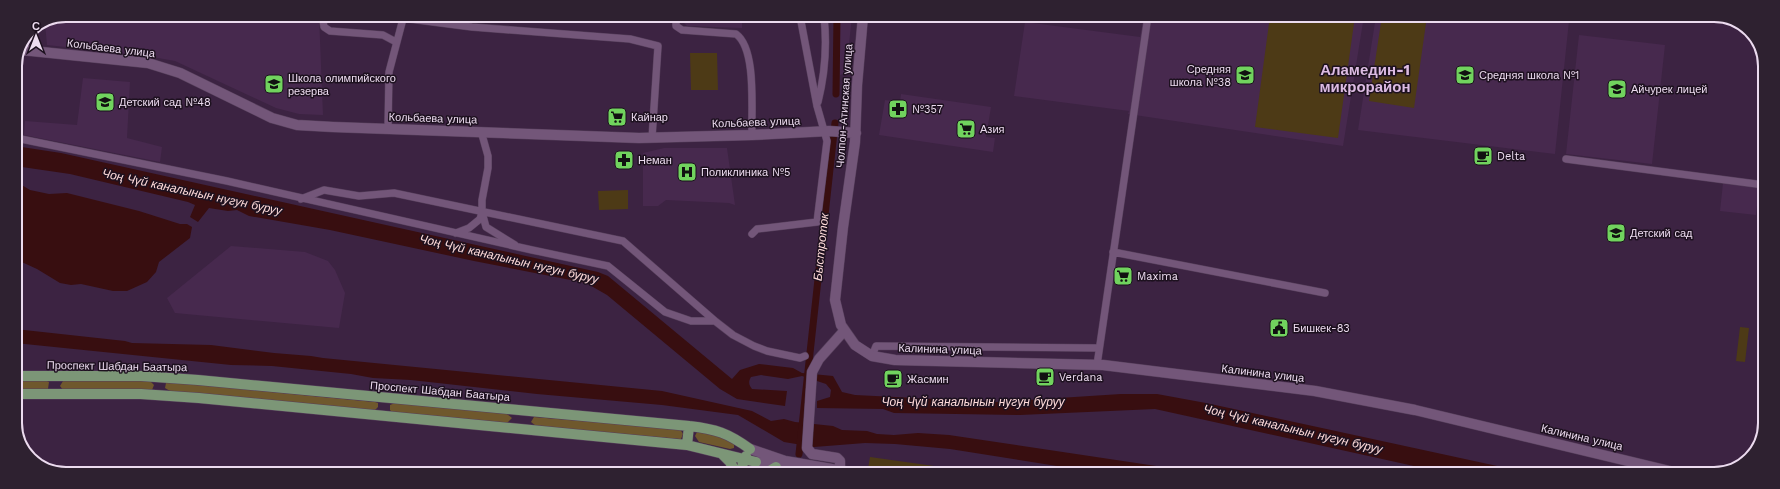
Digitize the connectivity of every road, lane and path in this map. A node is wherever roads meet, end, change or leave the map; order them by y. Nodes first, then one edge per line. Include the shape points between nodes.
1 (323, 22) edge
2 (402, 22) edge
3 (438, 22) edge
4 (676, 22) edge
5 (801, 22) edge
6 (825, 22) edge
7 (862, 22) edge
8 (1147, 22) edge
9 (396, 42) junction
10 (25, 50) edge
11 (818, 106) junction
12 (388, 128) junction
13 (481, 131) junction
14 (827, 131) junction
15 (856, 133) junction
16 (752, 135) junction
17 (652, 138) junction
18 (22, 140) edge
19 (1566, 159) dead end
20 (1758, 183) edge
21 (302, 199) junction
22 (482, 212) junction
23 (456, 234) junction
24 (752, 234) dead end
25 (519, 248) junction
26 (1113, 252) junction
27 (1325, 293) dead end
28 (715, 321) junction
29 (844, 331) junction
30 (1099, 348) junction
31 (805, 356) dead end
32 (872, 356) junction
33 (1097, 365) junction
34 (22, 376) edge
35 (54, 376) junction
36 (160, 378) junction
37 (22, 394) edge
38 (54, 394) junction
39 (159, 395) junction
40 (385, 398) junction
41 (521, 411) junction
42 (383, 416) junction
43 (689, 426) junction
44 (519, 429) junction
45 (737, 440) junction
46 (687, 445) junction
47 (750, 449) junction
48 (722, 454) junction
49 (743, 460) junction
50 (756, 462) junction
51 (733, 467) edge
52 (742, 467) edge
53 (756, 467) edge
54 (776, 467) edge
55 (816, 467) edge
56 (840, 467) edge
57 (1653, 467) edge

1 - 9 street via 330,31 383,35
2 - 9 street
3 - 17 street via 630,39 658,46
4 - 16 street via 676,26 682,30 736,34 741,38 749,58
5 - 11 street
6 - 11 street via 824,66
7 - 15 main road, Чолпон-Атинская улица
8 - 26 street
9 - 12 street via 389,72
10 - 12 main road, Кольбаева улица via 148,63 180,73 272,118 297,124
11 - 14 street
12 - 13 main road, Кольбаева улица
13 - 17 main road, Кольбаева улица
13 - 22 street via 488,156
14 - 15 main road, Кольбаева улица
14 - 16 main road, Кольбаева улица
14 - 24 street via 817,222 757,229
15 - 29 main road, Чолпон-Атинская улица via 835,290 836,310
16 - 17 main road, Кольбаева улица
18 - 21 street via 227,181
19 - 20 street
21 - 22 street via 324,190 359,196 394,193
21 - 23 street
22 - 23 street via 480,219
22 - 25 street via 486,227
22 - 28 street via 624,241
23 - 25 street
25 - 28 street via 608,266 666,312 691,321
26 - 27 street
26 - 30 street
28 - 31 street via 754,346 800,358
29 - 32 main road, Калинина улица via 856,346
29 - 56 main road via 819,359 812,372 807,448 812,454 837,458
30 - 32 street via 876,346
30 - 33 street
32 - 33 main road, Калинина улица via 895,360
33 - 57 main road, Калинина улица via 1315,392 1415,410
34 - 35 main road, Проспект Шабдан Баатыра
35 - 36 main road, Проспект Шабдан Баатыра
35 - 38 main road
36 - 39 main road
36 - 40 main road, Проспект Шабдан Баатыра
37 - 38 main road
38 - 39 main road
39 - 42 main road
40 - 41 main road, Проспект Шабдан Баатыра
40 - 42 main road
41 - 43 main road, Проспект Шабдан Баатыра
41 - 44 main road
42 - 44 main road
43 - 45 main road, Проспект Шабдан Баатыра via 721,431
43 - 46 main road
44 - 46 main road
45 - 47 main road, Проспект Шабдан Баатыра
45 - 48 main road via 737,450 730,454
46 - 48 main road
47 - 49 main road
47 - 50 main road
47 - 55 main road, Проспект Шабдан Баатыра via 785,462
48 - 49 main road
48 - 51 main road
49 - 50 main road
49 - 52 main road
50 - 53 main road
50 - 54 main road

